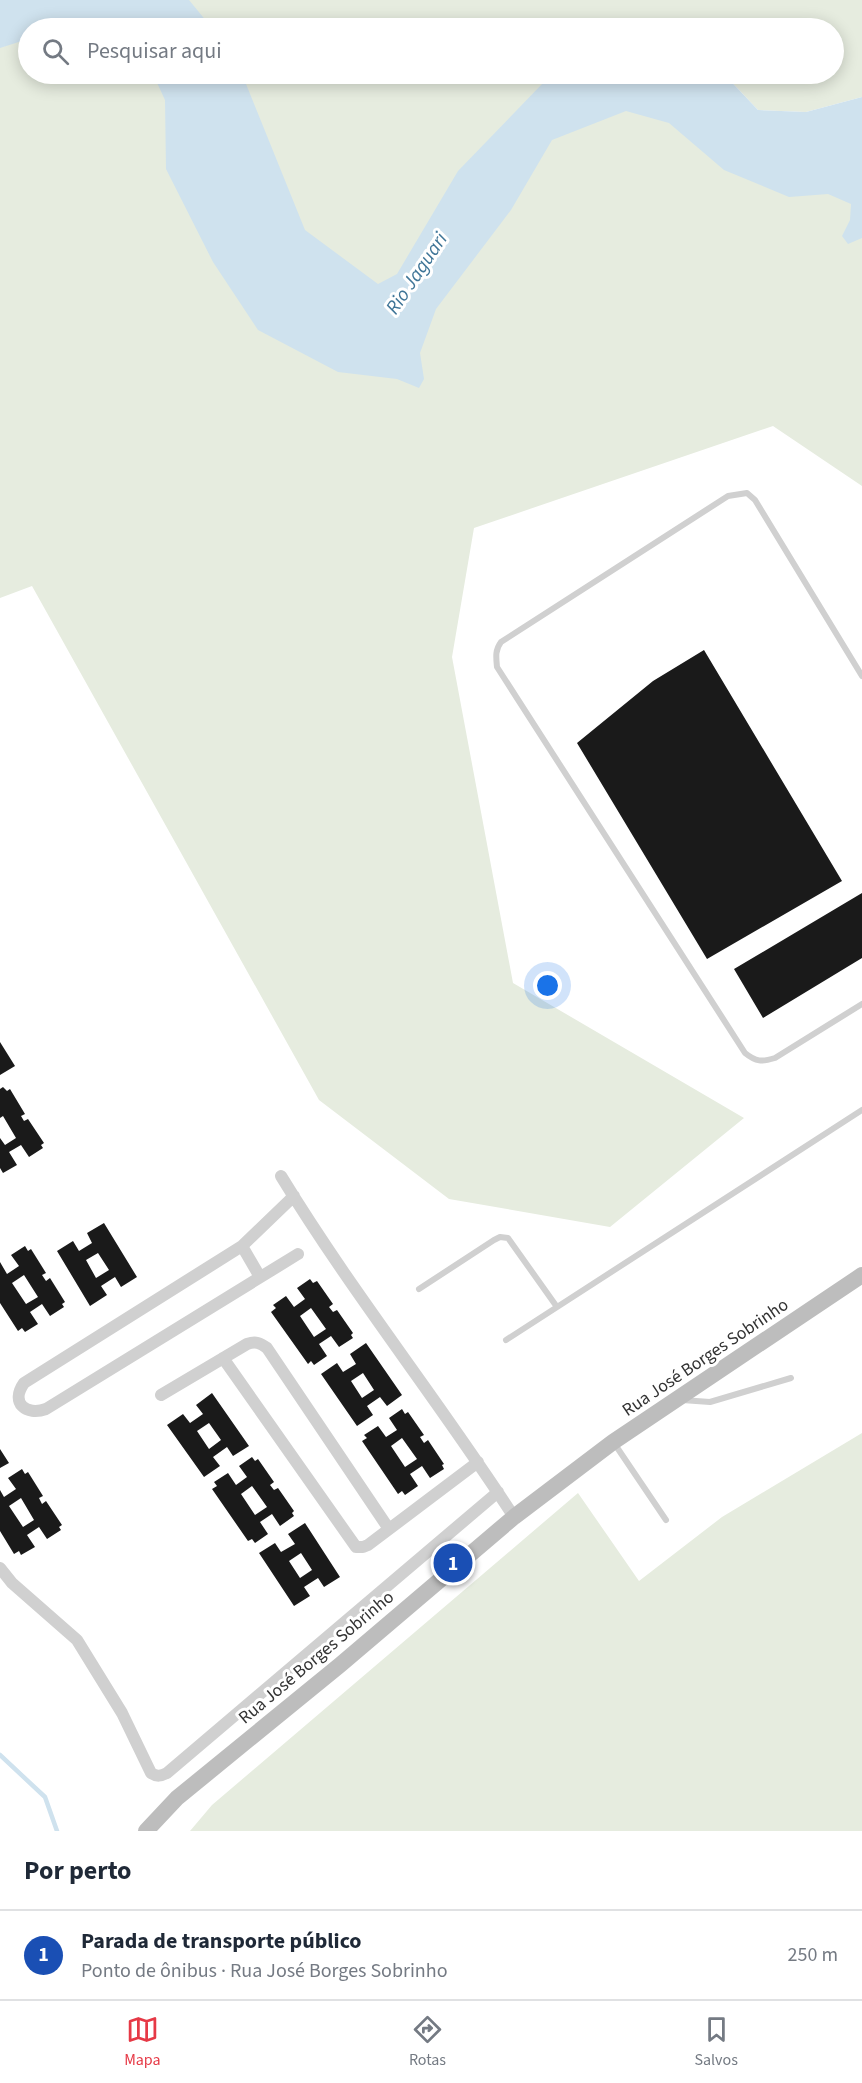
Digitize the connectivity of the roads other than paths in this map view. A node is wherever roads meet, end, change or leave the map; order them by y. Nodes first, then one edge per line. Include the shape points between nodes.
1 (862, 676) edge
2 (862, 1004) edge
3 (862, 1110) edge
4 (281, 1176) dead end
5 (294, 1196) junction
6 (242, 1246) junction
7 (298, 1254) dead end
8 (862, 1275) edge
9 (260, 1277) junction
10 (418, 1288) dead end
11 (556, 1307) junction
12 (506, 1340) dead end
13 (223, 1358) junction
14 (791, 1378) dead end
15 (161, 1395) dead end
16 (674, 1400) junction
17 (613, 1442) junction
18 (478, 1461) junction
19 (498, 1492) junction
20 (514, 1516) junction
21 (666, 1520) dead end
22 (389, 1529) junction
23 (0, 1568) edge
24 (146, 1831) edge

1 - 2 lane via 755,500 747,493 728,496 496,648 497,667 745,1053 755,1061 775,1058
3 - 11 lane
4 - 5 street
5 - 6 street
5 - 18 street
6 - 9 street
6 - 9 street via 24,1383 18,1391 19,1402 35,1413 46,1409
7 - 9 street
8 - 16 street, Rua José Borges Sobrinho
10 - 11 lane via 494,1240 508,1238
11 - 12 lane
13 - 15 street
13 - 22 street via 253,1342 267,1348
13 - 22 street via 356,1547 368,1545
14 - 16 lane via 710,1402
16 - 17 street, Rua José Borges Sobrinho
17 - 20 street, Rua José Borges Sobrinho
17 - 21 lane
18 - 19 street
18 - 22 street
19 - 20 street
19 - 23 street via 161,1776 151,1773 122,1713 77,1640
20 - 24 street, Rua José Borges Sobrinho via 177,1798

